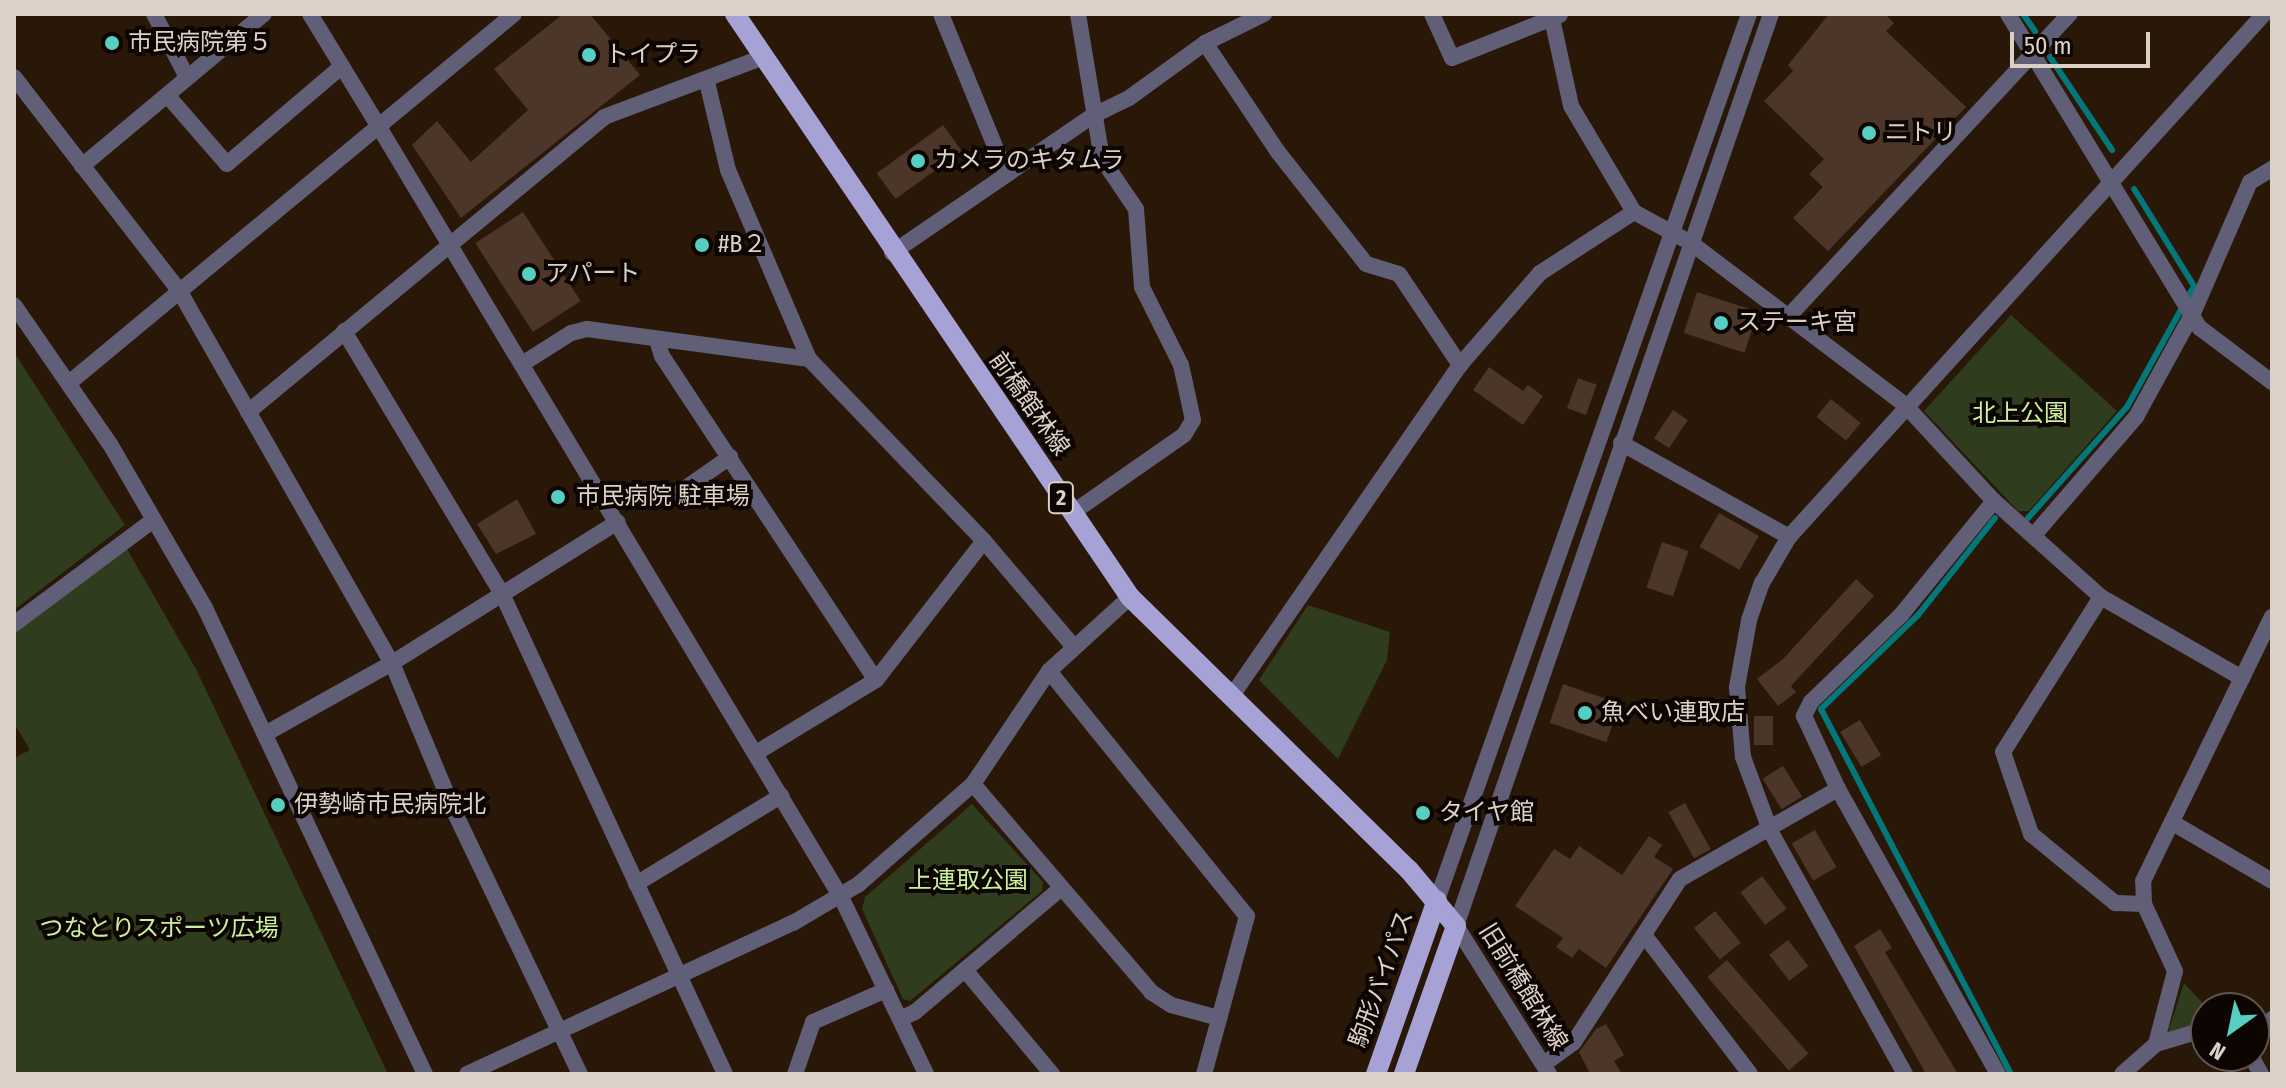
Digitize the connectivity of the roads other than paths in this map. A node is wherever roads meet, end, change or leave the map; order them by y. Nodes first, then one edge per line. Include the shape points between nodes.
1 (154, 14) edge
2 (264, 14) edge
3 (310, 14) edge
4 (514, 14) edge
5 (735, 14) edge
6 (941, 14) edge
7 (1078, 14) edge
8 (1264, 14) edge
9 (1432, 14) edge
10 (1749, 14) edge
11 (1771, 14) edge
12 (2008, 14) edge
13 (2070, 14) edge
14 (2264, 14) edge
15 (1555, 16) edge
16 (1228, 22) edge
17 (1205, 43) junction
18 (2034, 53) junction
19 (764, 57) junction
20 (342, 66) junction
21 (14, 77) edge
22 (187, 77) junction
23 (707, 82) junction
24 (167, 95) junction
25 (1092, 116) junction
26 (379, 127) junction
27 (82, 166) junction
28 (2272, 169) edge
29 (1005, 171) junction
30 (2112, 183) junction
31 (1634, 212) junction
32 (1673, 231) junction
33 (1691, 243) junction
34 (450, 244) junction
35 (892, 253) junction
36 (180, 292) junction
37 (14, 305) edge
38 (2193, 313) junction
39 (1788, 317) junction
40 (344, 331) junction
41 (657, 340) junction
42 (809, 359) junction
43 (522, 364) junction
44 (1460, 365) junction
45 (2272, 382) edge
46 (69, 383) junction
47 (1905, 405) junction
48 (248, 412) junction
49 (1621, 443) junction
50 (730, 457) junction
51 (677, 494) dead end
52 (1994, 501) junction
53 (1072, 513) junction
54 (152, 521) junction
55 (618, 522) junction
56 (2034, 535) junction
57 (1789, 537) junction
58 (984, 541) junction
59 (503, 596) junction
60 (1130, 597) junction
61 (2101, 597) junction
62 (2272, 617) edge
63 (14, 624) edge
64 (1074, 647) junction
65 (392, 663) junction
66 (1049, 671) junction
67 (2242, 678) junction
68 (876, 680) junction
69 (1231, 697) junction
70 (265, 734) junction
71 (756, 753) junction
72 (973, 784) junction
73 (1838, 789) junction
74 (781, 796) junction
75 (2173, 823) junction
76 (1770, 830) junction
77 (2272, 881) edge
78 (636, 884) junction
79 (1061, 888) junction
80 (841, 897) junction
81 (1437, 900) junction
82 (2144, 904) junction
83 (1456, 926) junction
84 (1645, 936) junction
85 (965, 970) junction
86 (677, 975) junction
87 (886, 990) junction
88 (1219, 1018) junction
89 (900, 1019) junction
90 (560, 1031) junction
91 (2190, 1034) edge
92 (2156, 1044) junction
93 (1547, 1069) edge
94 (425, 1074) edge
95 (467, 1074) edge
96 (580, 1074) edge
97 (725, 1074) edge
98 (795, 1074) edge
99 (926, 1074) edge
100 (1052, 1074) edge
101 (1204, 1074) edge
102 (1376, 1074) edge
103 (1404, 1074) edge
104 (1750, 1074) edge
105 (1905, 1074) edge
106 (1998, 1074) edge
107 (2122, 1074) edge

1 - 22 street
2 - 22 street
3 - 20 street
4 - 26 street
5 - 19 main road, 前橋館林線 / 2
6 - 29 street
7 - 25 street
8 - 16 street
9 - 15 street via 1452,58
10 - 32 street
11 - 33 street
12 - 18 street
13 - 18 street
14 - 30 street
15 - 31 street via 1571,106
16 - 17 street
17 - 25 street via 1129,98
17 - 44 street via 1278,152 1366,264 1399,274
18 - 30 street
18 - 39 street
19 - 23 street
19 - 35 main road, 前橋館林線 / 2
20 - 24 street via 227,164
20 - 26 street
21 - 27 street
22 - 24 street
23 - 34 street via 604,117
23 - 42 street via 728,170
24 - 27 street
25 - 29 street
25 - 53 street via 1102,159 1136,209 1142,287 1158,328 1181,365 1193,420 1184,435
26 - 34 street
26 - 36 street
27 - 36 street
28 - 38 street via 2250,182
29 - 35 street
30 - 38 street
30 - 47 street
31 - 32 street
31 - 44 street via 1540,273
32 - 33 street
32 - 81 street
33 - 39 street
33 - 49 street
34 - 40 street
34 - 43 street
35 - 53 main road, 前橋館林線 / 2
36 - 46 street
36 - 48 street
37 - 46 street
38 - 45 street via 2200,328
38 - 56 street via 2136,417
39 - 47 street
40 - 48 street
40 - 59 street
41 - 42 street
41 - 43 street via 578,330
41 - 50 street via 662,356
42 - 58 street
43 - 55 street
44 - 69 street
46 - 54 street
47 - 52 street
47 - 57 street
48 - 65 street
49 - 57 street
49 - 83 street
50 - 51 street
50 - 68 street
52 - 56 street
52 - 73 street via 1902,614 1804,709
53 - 60 main road, 前橋館林線 / 2
54 - 63 street
54 - 70 street via 205,608
55 - 59 street
55 - 71 street
56 - 61 street
57 - 76 street via 1762,583 1749,620 1737,687 1743,757
58 - 64 street
58 - 68 street
59 - 65 street
59 - 78 street
60 - 64 street
60 - 69 main road, 前橋館林線 / 2
61 - 67 street
61 - 82 street via 2003,752 2031,834 2115,903
62 - 67 street
64 - 66 street
65 - 70 street
65 - 90 street via 453,809
66 - 72 street
66 - 88 street via 1243,904 1247,927
67 - 75 street
68 - 71 street
69 - 81 main road, 前橋館林線 / 2
70 - 94 street
71 - 74 street
72 - 79 street
72 - 80 street
73 - 76 street
73 - 106 street
74 - 78 street
74 - 80 street
75 - 77 street
75 - 82 street via 2143,881
76 - 84 street via 1680,879
76 - 105 street
78 - 86 street
79 - 85 street
79 - 88 street via 1161,1001
80 - 86 street
80 - 87 street
81 - 83 main road, 前橋館林線 / 2
81 - 102 main road, 駒形バイパス
82 - 92 street via 2175,971
83 - 93 street, 旧前橋館林線
83 - 103 main road
84 - 93 street via 1574,1042
84 - 104 street
85 - 89 street
85 - 100 street
86 - 90 street
86 - 97 street
87 - 89 street
87 - 98 street via 813,1022
88 - 101 street
89 - 99 street
90 - 95 street
90 - 96 street
91 - 92 street
92 - 107 street

